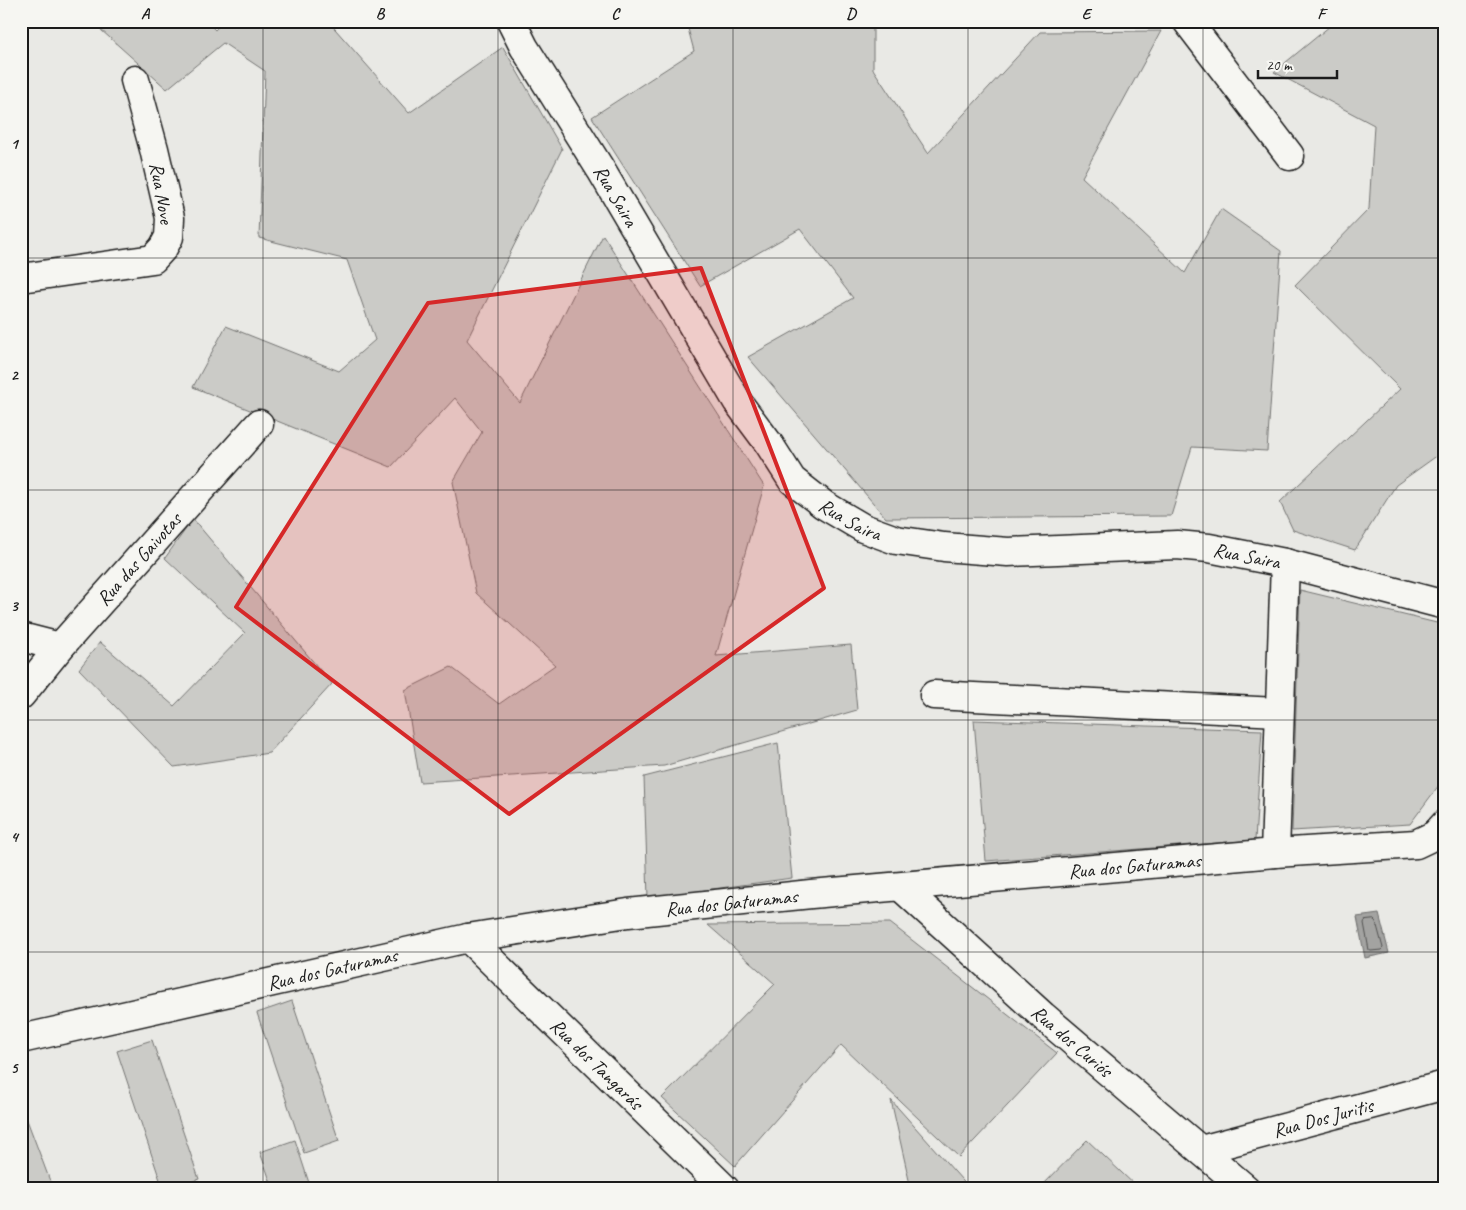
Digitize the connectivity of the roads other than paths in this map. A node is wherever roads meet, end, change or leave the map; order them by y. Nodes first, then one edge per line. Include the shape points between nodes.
1 (511, 21) edge
2 (1187, 21) edge
3 (135, 80) dead end
4 (1290, 156) dead end
5 (21, 278) edge
6 (259, 424) dead end
7 (1285, 563) junction
8 (1445, 605) edge
9 (21, 637) edge
10 (60, 647) junction
11 (21, 695) edge
12 (934, 696) dead end
13 (1279, 712) junction
14 (1445, 824) edge
15 (1275, 854) junction
16 (901, 887) junction
17 (468, 938) junction
18 (21, 1039) edge
19 (1445, 1085) edge
20 (1201, 1150) junction
21 (723, 1188) edge
22 (1246, 1189) edge

1 - 7 street, Rua Saira via 524,48 601,170 737,400 792,480 824,506 863,528 896,540 944,547 1008,552 1177,545
2 - 4 street
3 - 5 street, Rua Nove via 170,218 169,237 164,248 152,259
6 - 10 street, Rua das Gaivotas
7 - 8 street, Rua Saira
7 - 13 street
9 - 10 street
10 - 11 street, Rua das Gaivotas
12 - 13 street
13 - 15 street
14 - 15 street, Rua dos Gaturamas via 1435,835 1416,844
15 - 16 street, Rua dos Gaturamas
16 - 17 street, Rua dos Gaturamas via 628,913
16 - 20 street, Rua dos Curiós via 1051,1022
17 - 18 street, Rua dos Gaturamas
17 - 21 street, Rua dos Tangarás
19 - 20 street, Rua Dos Juritis
20 - 22 street, Rua dos Curiós

